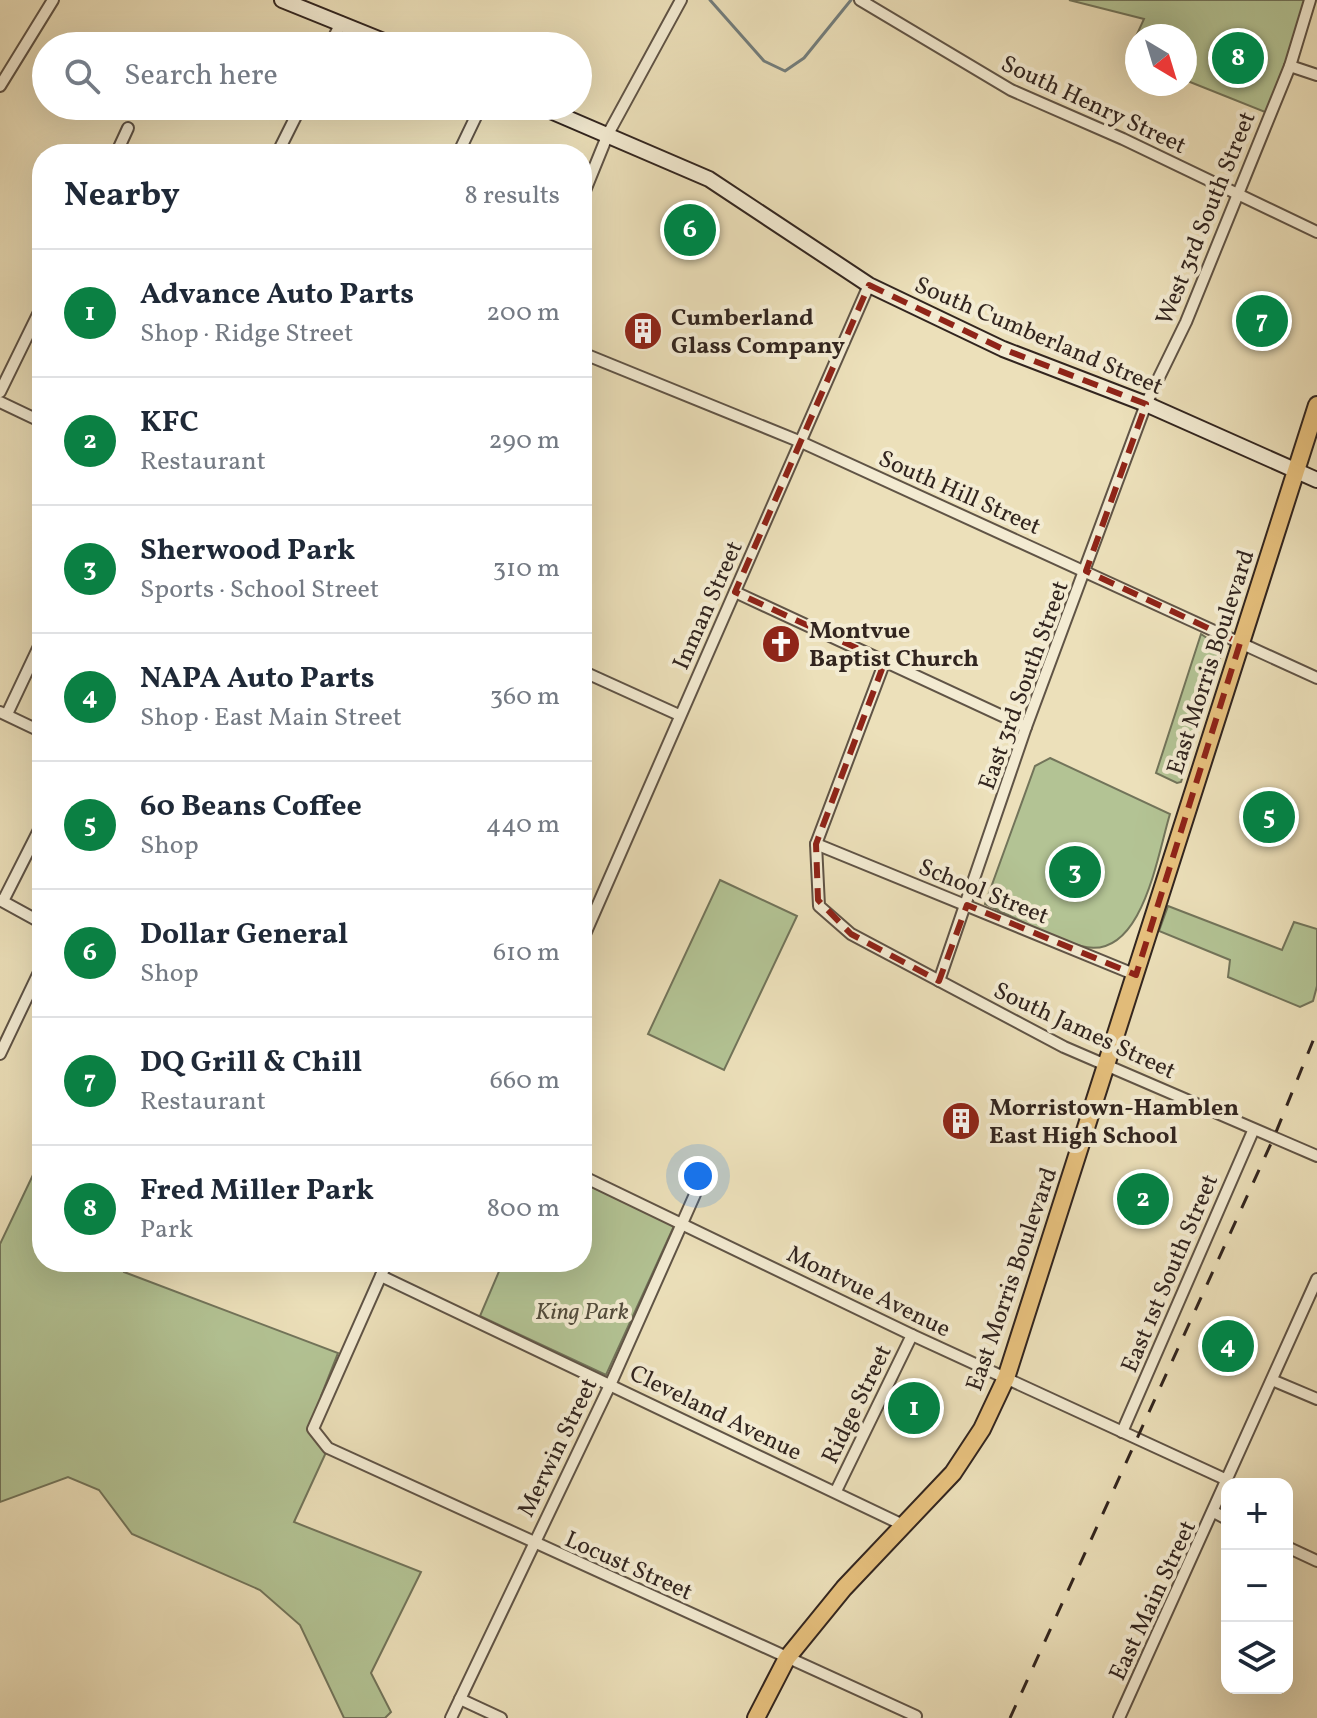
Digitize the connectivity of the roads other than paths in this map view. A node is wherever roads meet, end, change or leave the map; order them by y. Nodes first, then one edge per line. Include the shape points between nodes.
1 (53, 0) edge
2 (282, 0) edge
3 (681, 0) edge
4 (860, 0) edge
5 (1310, 0) edge
6 (341, 22) junction
7 (33, 32) edge
8 (336, 32) edge
9 (364, 32) edge
10 (32, 34) edge
11 (1290, 66) junction
12 (1317, 75) edge
13 (0, 86) edge
14 (294, 120) edge
15 (474, 120) edge
16 (574, 120) edge
17 (128, 128) dead end
18 (608, 134) junction
19 (121, 144) edge
20 (282, 144) edge
21 (463, 144) edge
22 (592, 173) edge
23 (1235, 194) junction
24 (1317, 232) edge
25 (869, 285) junction
26 (32, 326) edge
27 (592, 357) edge
28 (0, 392) edge
29 (0, 402) edge
30 (1146, 404) junction
31 (1317, 405) edge
32 (32, 417) edge
33 (801, 442) junction
34 (1297, 471) junction
35 (1317, 480) edge
36 (1086, 571) junction
37 (735, 592) junction
38 (1240, 643) junction
39 (32, 659) edge
40 (885, 661) junction
41 (592, 676) edge
42 (1317, 678) edge
43 (3, 713) edge
44 (679, 715) junction
45 (32, 727) edge
46 (1026, 727) junction
47 (32, 843) edge
48 (816, 844) junction
49 (1, 901) edge
50 (967, 905) junction
51 (32, 918) edge
52 (592, 918) edge
53 (1136, 975) junction
54 (939, 981) junction
55 (32, 986) edge
56 (1, 1049) edge
57 (1107, 1063) junction
58 (1253, 1131) junction
59 (1317, 1156) edge
60 (592, 1181) edge
61 (696, 1192) dead end
62 (683, 1224) junction
63 (383, 1272) edge
64 (381, 1276) junction
65 (1317, 1279) edge
66 (912, 1335) junction
67 (1006, 1378) junction
68 (1272, 1380) junction
69 (611, 1383) junction
70 (1317, 1399) edge
71 (1122, 1432) junction
72 (1223, 1478) edge
73 (1228, 1478) edge
74 (836, 1491) junction
75 (1221, 1495) edge
76 (1214, 1512) junction
77 (1221, 1516) edge
78 (903, 1525) junction
79 (533, 1543) junction
80 (1293, 1550) edge
81 (1317, 1561) edge
82 (787, 1658) junction
83 (460, 1699) junction
84 (916, 1716) edge
85 (451, 1718) edge
86 (501, 1718) edge
87 (756, 1718) edge
88 (1119, 1718) edge

1 - 7 street
2 - 6 main road
3 - 18 street
4 - 23 street, South Henry Street via 1011,90
5 - 11 street, West 3rd South Street
6 - 8 street
6 - 9 main road
10 - 13 street
11 - 12 street
11 - 23 street, West 3rd South Street
14 - 20 street
15 - 21 street
16 - 18 main road, South Cumberland Street
17 - 19 street
18 - 22 street
18 - 25 main road, South Cumberland Street via 709,179
23 - 24 street, South Henry Street
23 - 30 street, West 3rd South Street via 1186,322
25 - 30 main road, South Cumberland Street via 1003,349
25 - 33 street, Inman Street
26 - 28 street
27 - 33 street, South Hill Street
29 - 32 street
30 - 34 main road, South Cumberland Street
30 - 36 street, East 3rd South Street
31 - 34 main road, East Morris Boulevard
33 - 36 street, South Hill Street
33 - 37 street, Inman Street
34 - 35 main road, South Cumberland Street
34 - 38 main road, East Morris Boulevard
36 - 38 street, South Hill Street
36 - 46 street, East 3rd South Street
37 - 40 street
37 - 44 street, Inman Street
38 - 42 street, South Hill Street
38 - 53 main road, East Morris Boulevard
39 - 43 street
40 - 46 street
40 - 48 street
41 - 44 street
43 - 45 street
44 - 52 street, Inman Street
46 - 50 street, East 3rd South Street
47 - 49 street
48 - 50 street, School Street
48 - 54 street, South James Street via 819,906 842,927
49 - 51 street
50 - 53 street, School Street
50 - 54 street, East 3rd South Street
53 - 57 main road, East Morris Boulevard
54 - 57 street, South James Street via 1064,1047
55 - 56 street
57 - 58 street, South James Street
57 - 67 main road, East Morris Boulevard
58 - 59 street, South James Street
58 - 71 street, East 1st South Street
60 - 62 street, Montvue Avenue
61 - 62 street, Merwin Street
62 - 66 street, Montvue Avenue
62 - 69 street, Merwin Street
63 - 64 street
64 - 69 street, Cleveland Avenue
64 - 79 street, Locust Street via 313,1429 328,1448
65 - 68 street, East Main Street
66 - 67 street, Montvue Avenue
66 - 74 street, Ridge Street
67 - 71 street, Montvue Avenue
67 - 78 main road, East Morris Boulevard via 953,1473
68 - 70 street
68 - 73 street, East Main Street
69 - 74 street, Cleveland Avenue
69 - 79 street, Merwin Street
71 - 72 street, Montvue Avenue
74 - 78 street, Cleveland Avenue
75 - 76 street, East Main Street
76 - 77 street
76 - 88 street, East Main Street
78 - 82 main road, East Morris Boulevard
79 - 82 street, Locust Street
79 - 83 street, Merwin Street
80 - 81 street
82 - 84 street, Locust Street
82 - 87 main road, East Morris Boulevard
83 - 85 street, Merwin Street
83 - 86 street

